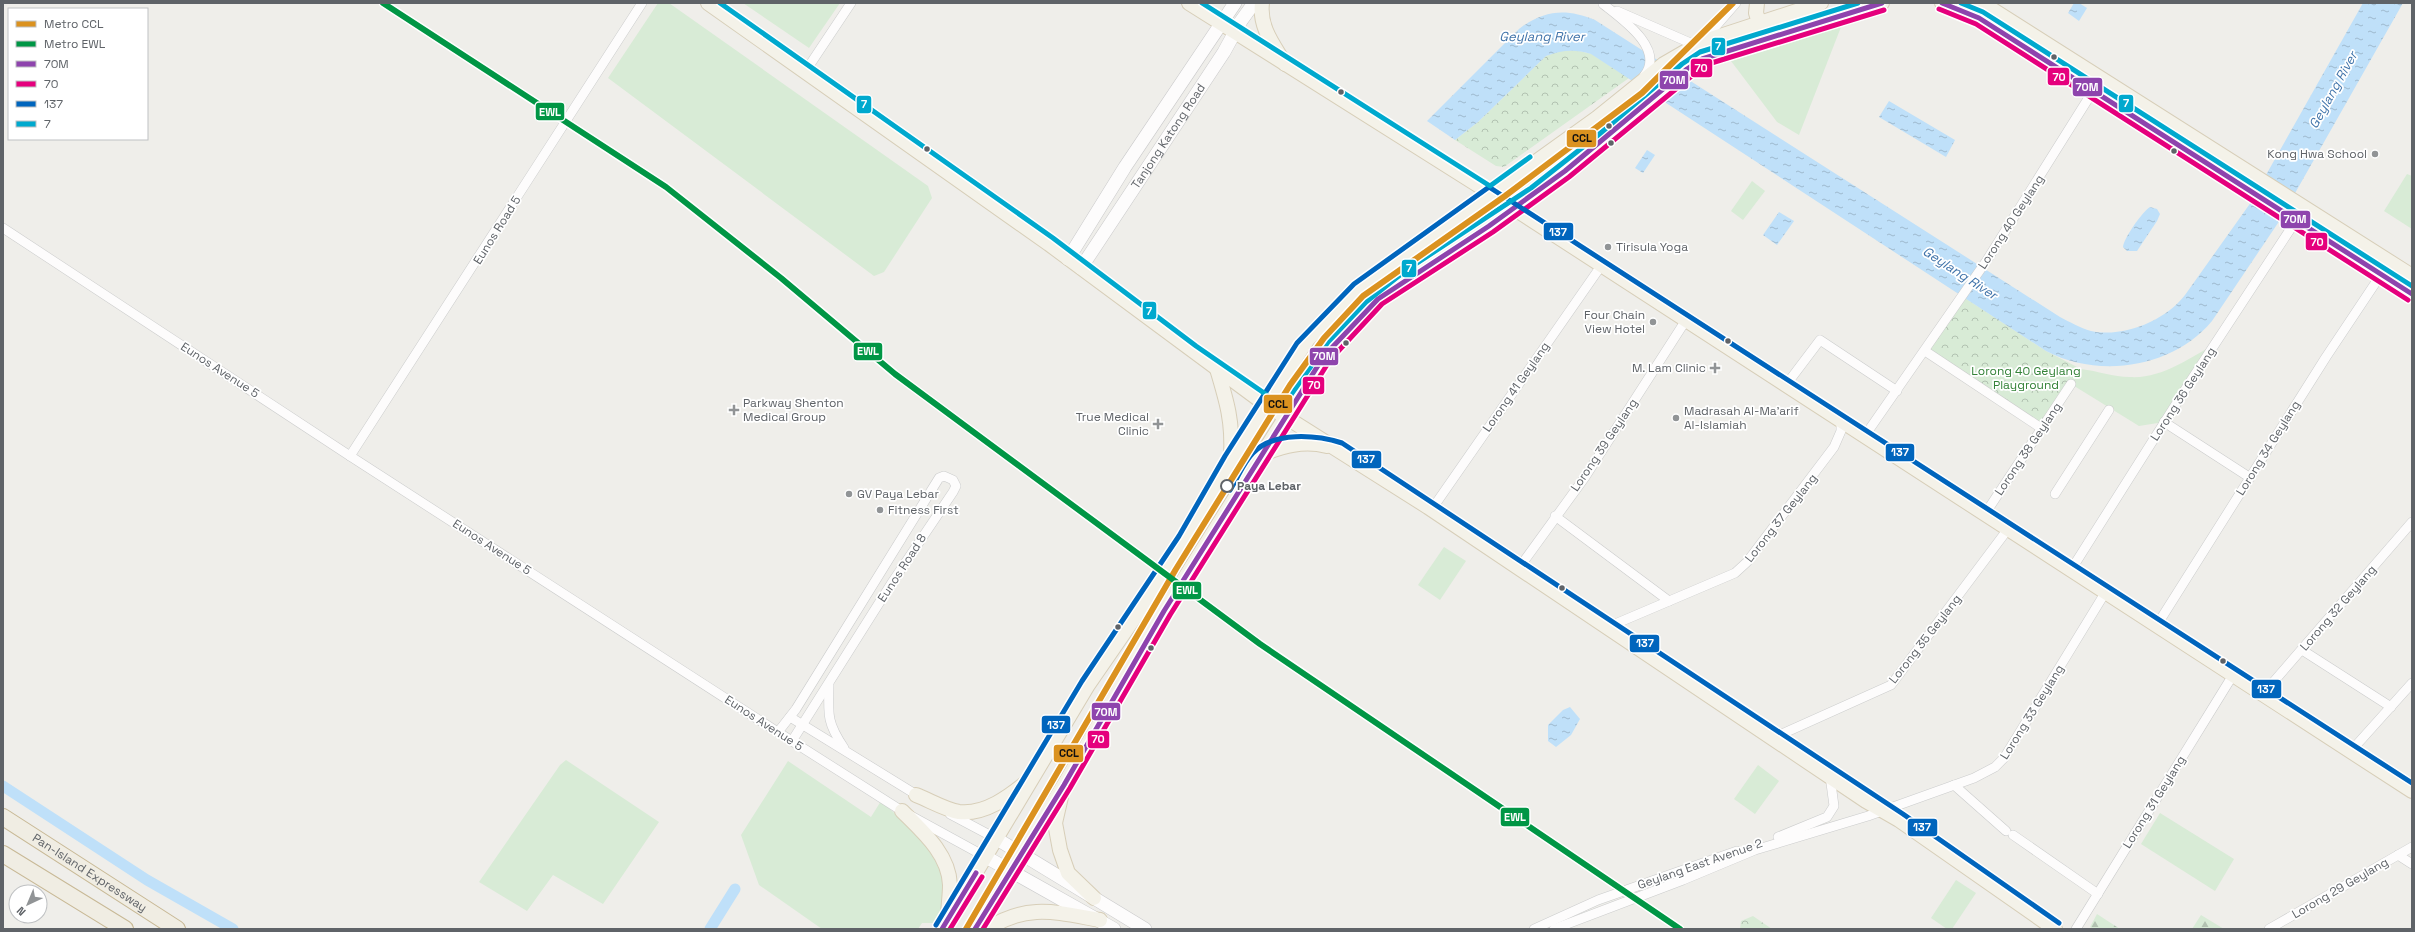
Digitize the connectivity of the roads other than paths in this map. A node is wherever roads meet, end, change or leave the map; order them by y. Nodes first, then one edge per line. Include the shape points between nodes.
1 (642, 3) edge
2 (708, 3) edge
3 (852, 3) edge
4 (1189, 3) edge
5 (1235, 3) edge
6 (1254, 3) edge
7 (1262, 3) edge
8 (1736, 3) edge
9 (1757, 3) edge
10 (1822, 3) edge
11 (1882, 3) edge
12 (1942, 3) edge
13 (1982, 3) edge
14 (1600, 4) edge
15 (1759, 22) junction
16 (1222, 24) junction
17 (1234, 33) junction
18 (1698, 44) junction
19 (1286, 66) junction
20 (805, 72) junction
21 (1633, 90) junction
22 (2093, 91) junction
23 (2258, 178) junction
24 (2251, 190) junction
25 (1490, 194) junction
26 (1512, 210) junction
27 (2297, 219) junction
28 (3, 228) edge
29 (1068, 259) junction
30 (1601, 266) junction
31 (1081, 268) junction
32 (2382, 273) junction
33 (2412, 276) edge
34 (2412, 294) edge
35 (1686, 320) junction
36 (1925, 351) junction
37 (1217, 369) junction
38 (2071, 384) dead end
39 (1786, 385) junction
40 (1897, 391) junction
41 (1265, 404) junction
42 (2109, 410) dead end
43 (1285, 416) junction
44 (2164, 422) junction
45 (1841, 423) junction
46 (2041, 428) junction
47 (1864, 437) junction
48 (1339, 449) junction
49 (1260, 455) junction
50 (350, 456) junction
51 (1231, 460) junction
52 (2249, 478) junction
53 (2055, 494) dead end
54 (1432, 509) junction
55 (1985, 514) junction
56 (1555, 516) junction
57 (2412, 522) edge
58 (2008, 529) junction
59 (1519, 568) junction
60 (2071, 570) junction
61 (2105, 593) junction
62 (1669, 601) junction
63 (2157, 625) junction
64 (1608, 627) junction
65 (2302, 650) junction
66 (2233, 675) junction
67 (2412, 683) edge
68 (830, 684) junction
69 (2263, 694) junction
70 (2391, 707) junction
71 (790, 717) junction
72 (803, 725) junction
73 (778, 732) junction
74 (1773, 738) junction
75 (792, 741) junction
76 (846, 751) junction
77 (2351, 751) junction
78 (1036, 774) junction
79 (1830, 776) junction
80 (1064, 785) junction
81 (1954, 785) junction
82 (2412, 791) edge
83 (916, 795) junction
84 (1882, 810) junction
85 (902, 811) junction
86 (3, 817) edge
87 (997, 840) junction
88 (2412, 847) edge
89 (1021, 853) junction
90 (3, 854) edge
91 (2398, 855) junction
92 (986, 857) junction
93 (2412, 864) edge
94 (1011, 870) junction
95 (43, 880) junction
96 (2098, 894) junction
97 (1094, 898) junction
98 (1100, 920) junction
99 (945, 924) edge
100 (110, 929) edge
101 (125, 929) edge
102 (177, 929) edge
103 (974, 929) edge
104 (987, 929) edge
105 (1114, 929) edge
106 (1145, 929) edge
107 (1534, 929) edge
108 (1554, 929) edge
109 (2055, 929) edge
110 (2076, 929) edge
111 (2269, 929) edge

1 - 50 street, Eunos Road 5
2 - 20 main road
3 - 20 street
4 - 16 main road
5 - 16 main road, Tanjong Katong Road
6 - 17 main road, Tanjong Katong Road
7 - 19 main road via 1260,16 1263,25
8 - 18 street
9 - 15 main road via 1756,13
10 - 15 main road
11 - 26 main road via 1702,59 1686,69 1565,171
12 - 22 main road via 1979,18
13 - 23 main road
14 - 18 street
14 - 21 street via 1642,38 1647,48 1650,66
15 - 18 main road
16 - 17 main road
16 - 29 main road, Tanjong Katong Road via 1124,167
17 - 19 main road
17 - 31 main road, Tanjong Katong Road
18 - 21 main road via 1664,64
19 - 25 main road
20 - 29 main road
21 - 25 main road
22 - 24 main road
22 - 36 street, Lorong 40 Geylang via 1984,264
23 - 24 main road via 2250,183
23 - 33 main road
24 - 27 main road
25 - 26 main road
25 - 41 main road via 1359,289 1302,347
26 - 30 main road
26 - 43 main road via 1378,300 1352,324 1324,356
27 - 32 main road
27 - 44 street, Lorong 36 Geylang
28 - 50 street, Eunos Avenue 5
29 - 31 main road
30 - 35 main road
30 - 54 street, Lorong 41 Geylang
31 - 37 main road
32 - 34 main road
32 - 52 street, Lorong 34 Geylang
35 - 39 main road
35 - 56 street, Lorong 39 Geylang via 1585,477
36 - 40 street, Lorong 40 Geylang
36 - 46 street
37 - 41 main road
37 - 51 main road via 1228,402 1233,430
38 - 46 street, Lorong 38 Geylang
39 - 40 street via 1820,340
39 - 45 main road
40 - 47 street, Lorong 40 Geylang
41 - 43 main road
41 - 51 main road
42 - 53 street
43 - 48 main road
43 - 49 main road
44 - 52 street
44 - 60 street, Lorong 36 Geylang
45 - 47 main road
45 - 62 street, Lorong 37 Geylang via 1840,435 1834,447 1747,562 1731,576
46 - 55 street, Lorong 38 Geylang
47 - 55 main road
48 - 49 main road via 1312,442 1291,444
48 - 54 main road
49 - 80 main road via 1164,611
50 - 73 street, Eunos Avenue 5
51 - 78 main road via 1185,540 1088,685
52 - 63 street, Lorong 34 Geylang
54 - 59 main road
55 - 58 main road
56 - 59 street, Lorong 39 Geylang
56 - 62 street
57 - 65 street, Lorong 32 Geylang
58 - 60 main road
58 - 74 street, Lorong 35 Geylang via 1891,685
59 - 64 main road
60 - 61 main road
61 - 63 main road
61 - 81 street, Lorong 33 Geylang via 2004,758 1995,767
62 - 64 street, Lorong 37 Geylang
63 - 66 main road
64 - 74 main road
65 - 69 street, Lorong 32 Geylang
65 - 70 street
66 - 69 main road
66 - 96 street, Lorong 31 Geylang
67 - 70 street
68 - 71 street, Eunos Road 8 via 892,581 953,492 956,486 953,480 944,476 939,478
68 - 72 street, Eunos Road 8
68 - 76 street via 828,714 834,733
69 - 77 main road
70 - 77 street
71 - 72 street, Eunos Avenue 5
71 - 73 street, Eunos Road 8
72 - 75 street, Eunos Road 8
72 - 76 street, Eunos Avenue 5
73 - 75 street, Eunos Avenue 5
74 - 79 main road
75 - 85 street, Eunos Avenue 5
76 - 83 street, Eunos Avenue 5
77 - 82 main road
78 - 83 main road via 1004,800 975,810 959,812
78 - 87 main road
79 - 84 main road
79 - 107 street, Geylang East Avenue 2 via 1834,806 1827,817 1779,837 1598,900
80 - 89 main road
80 - 97 main road via 1055,823 1060,850 1068,873
81 - 84 street, Lorong 33 Geylang
81 - 96 street via 2010,833
83 - 87 street, Eunos Avenue 5
84 - 108 street, Geylang East Avenue 2 via 1755,850
84 - 109 main road
85 - 92 street, Eunos Avenue 5
85 - 99 main road via 933,844 946,866 950,884
86 - 102 highway, Pan-Island Expressway
87 - 89 main road
87 - 92 main road
88 - 91 street, Lorong 29 Geylang
89 - 94 main road
89 - 97 main road
90 - 95 highway
91 - 93 street
91 - 111 street, Lorong 29 Geylang
92 - 94 main road
92 - 99 main road
94 - 98 main road
94 - 103 main road
95 - 100 highway
95 - 101 highway
96 - 110 street, Lorong 31 Geylang
97 - 106 main road
98 - 104 main road via 1041,910 1007,918
98 - 105 main road

